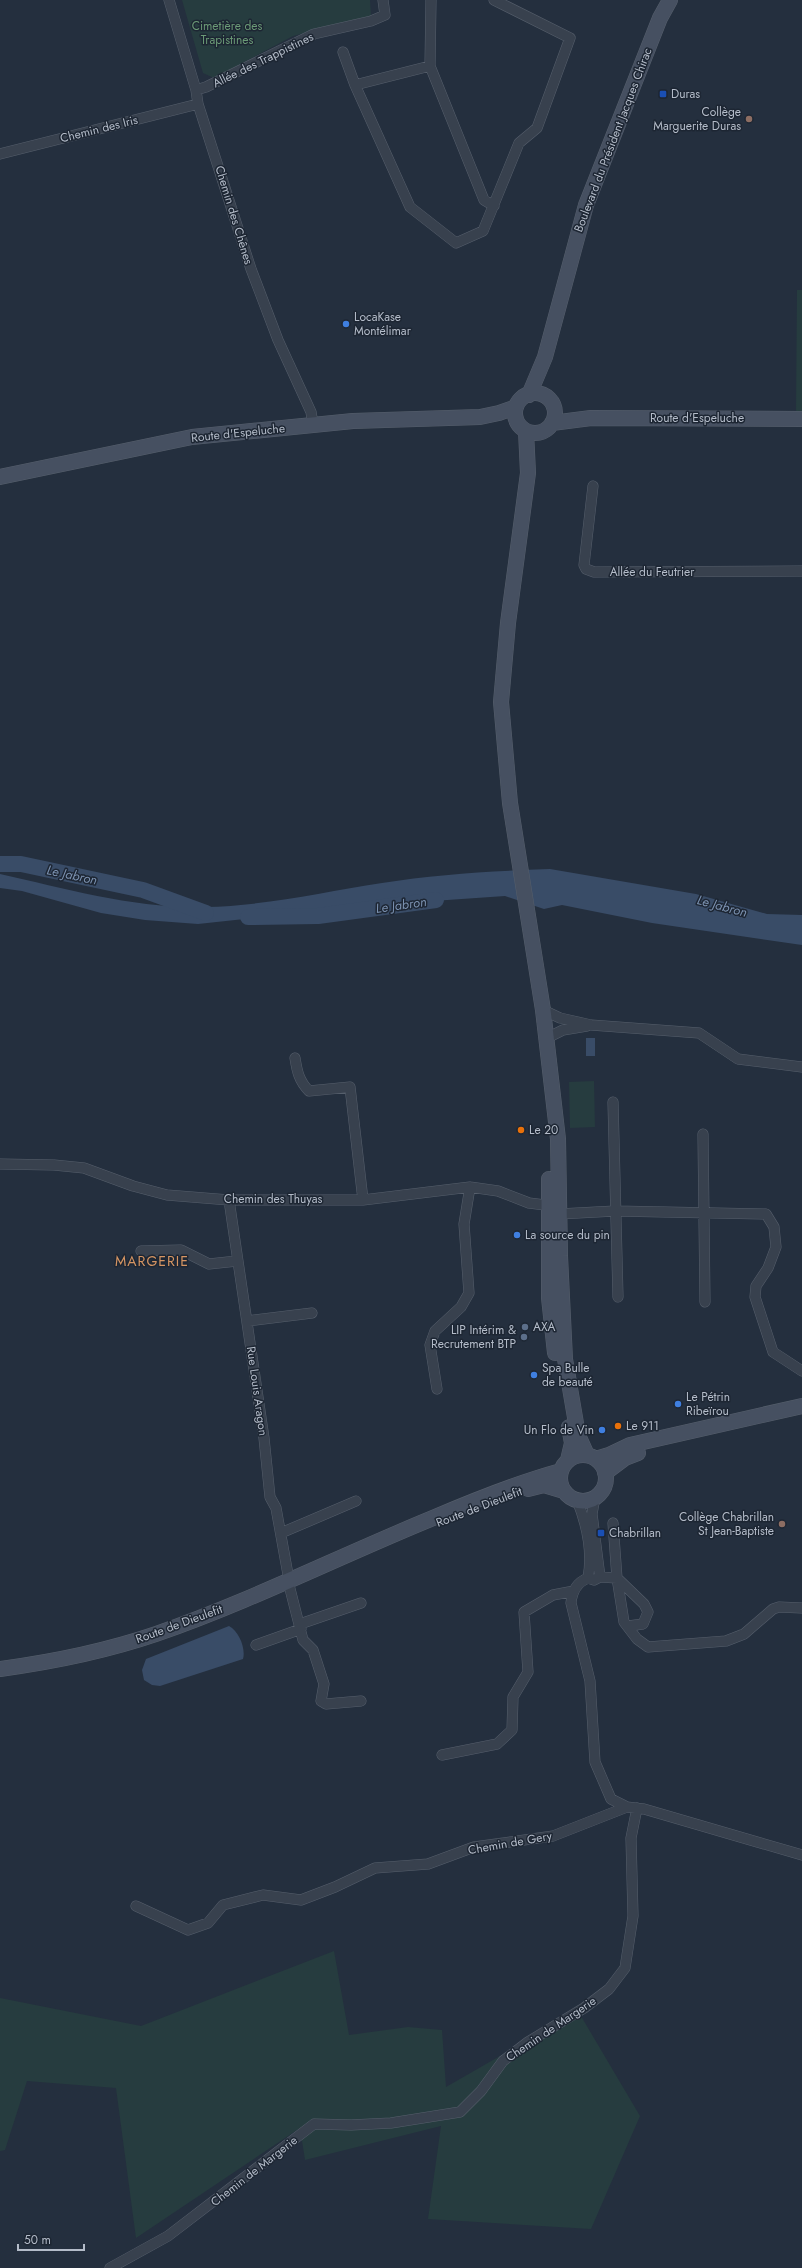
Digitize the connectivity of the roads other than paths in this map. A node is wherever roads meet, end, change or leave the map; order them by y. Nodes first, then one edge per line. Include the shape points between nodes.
1 (169, 0) edge
2 (383, 0) edge
3 (431, 0) edge
4 (494, 0) edge
5 (665, 0) edge
6 (670, 0) edge
7 (660, 18) junction
8 (343, 52) dead end
9 (430, 66) junction
10 (355, 85) junction
11 (196, 90) junction
12 (198, 104) junction
13 (0, 154) edge
14 (494, 206) junction
15 (546, 356) junction
16 (529, 394) junction
17 (550, 402) junction
18 (516, 407) junction
19 (480, 417) junction
20 (591, 418) junction
21 (802, 418) edge
22 (313, 424) junction
23 (521, 427) junction
24 (548, 427) junction
25 (528, 473) junction
26 (0, 477) edge
27 (593, 486) dead end
28 (802, 571) edge
29 (543, 1010) junction
30 (591, 1025) junction
31 (547, 1038) junction
32 (295, 1058) dead end
33 (802, 1067) edge
34 (613, 1102) dead end
35 (703, 1134) dead end
36 (0, 1164) edge
37 (470, 1187) junction
38 (229, 1200) junction
39 (363, 1200) junction
40 (553, 1210) junction
41 (615, 1211) junction
42 (704, 1212) junction
43 (141, 1251) dead end
44 (237, 1261) junction
45 (618, 1297) dead end
46 (705, 1302) dead end
47 (312, 1313) dead end
48 (247, 1321) junction
49 (802, 1371) edge
50 (437, 1389) dead end
51 (802, 1407) edge
52 (592, 1457) junction
53 (564, 1465) junction
54 (605, 1473) junction
55 (564, 1491) junction
56 (595, 1497) junction
57 (577, 1500) junction
58 (356, 1501) dead end
59 (613, 1523) dead end
60 (281, 1533) junction
61 (350, 1553) junction
62 (600, 1577) junction
63 (588, 1578) junction
64 (617, 1578) junction
65 (288, 1580) junction
66 (574, 1591) junction
67 (361, 1602) dead end
68 (802, 1608) edge
69 (628, 1626) junction
70 (301, 1627) junction
71 (256, 1645) dead end
72 (0, 1669) edge
73 (361, 1701) dead end
74 (442, 1755) dead end
75 (632, 1808) junction
76 (802, 1855) edge
77 (136, 1906) dead end
78 (110, 2268) edge

1 - 11 street, Chemin des Chênes
2 - 11 street, Allée des Trappistines via 385,15 371,21 314,34
3 - 9 street
4 - 14 street via 570,38 537,128 519,143
5 - 7 main road, Boulevard du Président Jacques Chirac
6 - 7 main road, Boulevard du Président Jacques Chirac
7 - 15 main road, Boulevard du Président Jacques Chirac via 586,205
8 - 10 street
9 - 10 street
9 - 14 street via 484,200
10 - 14 street via 410,207 456,244 483,231
11 - 12 street, Chemin des Chênes
12 - 13 street, Chemin des Iris
12 - 22 street, Chemin des Chênes via 251,269 278,340 311,412
15 - 16 main road, Boulevard du Président Jacques Chirac
15 - 17 main road, Boulevard du Président Jacques Chirac
16 - 17 main road via 542,395
16 - 18 main road via 523,397
17 - 20 main road, Route d'Espeluche
17 - 24 main road via 555,412
18 - 19 main road, Route d'Espeluche
18 - 23 main road
19 - 22 main road, Route d'Espeluche
19 - 23 main road, Route d'Espeluche
20 - 21 main road, Route d'Espeluche
20 - 24 main road, Route d'Espeluche
22 - 26 main road, Route d'Espeluche via 192,437
23 - 24 main road via 538,433
23 - 25 main road
24 - 25 main road
25 - 29 main road via 508,623 501,702 510,803
27 - 28 street, Allée du Feutrier via 584,565 586,569 594,572
29 - 30 street via 560,1018
29 - 31 main road
30 - 31 street via 563,1030
30 - 33 street via 699,1033 738,1059
31 - 40 main road via 558,1139
32 - 39 street via 298,1076 309,1091 350,1088
34 - 41 street
35 - 42 street
36 - 38 street, Chemin des Thuyas via 84,1168 167,1195
37 - 39 street, Chemin des Thuyas
37 - 40 street, Chemin des Thuyas via 498,1191
37 - 50 street via 464,1224 469,1294 461,1307 436,1331 430,1344
38 - 39 street, Chemin des Thuyas
38 - 44 street, Rue Louis Aragon
40 - 41 street, Chemin des Thuyas
40 - 52 main road via 560,1256 565,1359 580,1441
40 - 53 main road via 550,1309 572,1444
41 - 42 street, Chemin des Thuyas
41 - 45 street
42 - 46 street
42 - 49 street, Chemin des Thuyas via 759,1212 766,1214 770,1219 776,1247 768,1268 754,1292 773,1352
43 - 44 street via 181,1250 209,1264
44 - 48 street, Rue Louis Aragon
47 - 48 street
48 - 60 street, Rue Louis Aragon via 270,1497 276,1508
51 - 52 main road via 630,1445 609,1455
51 - 54 main road via 633,1454
52 - 53 main road via 577,1455
52 - 54 main road via 602,1465
53 - 55 main road via 560,1482
53 - 61 main road, Route de Dieulefit
54 - 56 main road via 604,1486
55 - 57 main road
55 - 61 main road, Route de Dieulefit via 544,1485 530,1488 406,1535
56 - 57 main road via 584,1501
56 - 62 street via 592,1514
57 - 63 street via 588,1532
58 - 60 street
59 - 64 street
60 - 65 street, Rue Louis Aragon
61 - 65 main road, Route de Dieulefit
62 - 63 street via 594,1580
62 - 64 street
63 - 66 street
64 - 69 street via 623,1617
64 - 69 street via 644,1604 648,1612 643,1624
65 - 70 street, Rue Louis Aragon
65 - 72 main road, Route de Dieulefit via 154,1635 84,1654
66 - 74 street via 553,1595 524,1612 528,1672 513,1698 512,1730 496,1744
66 - 75 street via 571,1603 590,1681 595,1762 611,1799
67 - 70 street
68 - 69 street via 773,1609 744,1634 720,1642 648,1647 637,1640
70 - 71 street
70 - 73 street, Rue Louis Aragon via 303,1640 313,1650 324,1684 321,1701 326,1704
75 - 76 street
75 - 77 street, Chemin de Gery via 553,1836 474,1847 428,1864 375,1868 301,1900 263,1895 222,1905 208,1923 188,1930
75 - 78 street, Chemin de Margerie via 633,1916 625,1968 609,1988 584,2008 528,2042 503,2061 460,2112 391,2123 314,2124 168,2236

